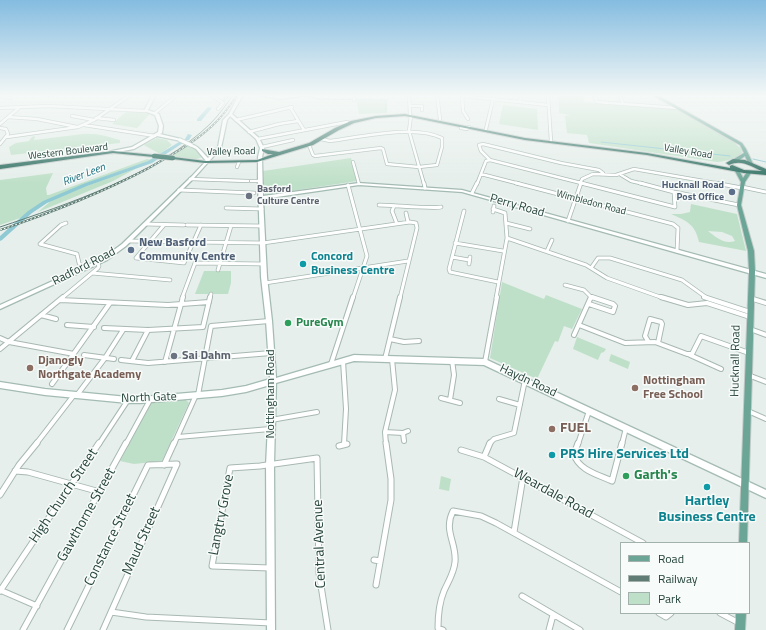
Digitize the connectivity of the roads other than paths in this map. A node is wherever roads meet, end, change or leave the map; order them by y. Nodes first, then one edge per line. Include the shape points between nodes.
1 (62, 124) edge
2 (160, 124) edge
3 (224, 124) edge
4 (240, 124) edge
5 (277, 124) edge
6 (300, 124) edge
7 (348, 124) edge
8 (409, 124) edge
9 (456, 124) edge
10 (460, 124) edge
11 (487, 124) edge
12 (550, 124) edge
13 (706, 124) edge
14 (83, 125) joint
15 (335, 125) joint
16 (469, 127) junction
17 (0, 128) edge
18 (78, 128) junction
19 (461, 128) dead end
20 (304, 130) junction
21 (486, 130) junction
22 (409, 131) junction
23 (248, 132) junction
24 (156, 135) junction
25 (7, 137) junction
26 (258, 139) junction
27 (322, 139) junction
28 (294, 140) dead end
29 (551, 141) junction
30 (0, 144) edge
31 (309, 145) junction
32 (133, 148) junction
33 (262, 149) junction
34 (113, 152) junction
35 (129, 153) junction
36 (746, 153) junction
37 (138, 154) junction
38 (276, 154) junction
39 (173, 158) joint
40 (205, 160) junction
41 (490, 160) junction
42 (736, 160) junction
43 (56, 161) junction
44 (260, 162) junction
45 (354, 162) dead end
46 (729, 164) junction
47 (419, 167) junction
48 (3, 168) edge
49 (752, 168) junction
50 (736, 170) junction
51 (766, 172) edge
52 (603, 173) junction
53 (481, 174) junction
54 (621, 175) junction
55 (190, 179) junction
56 (260, 182) junction
57 (580, 182) junction
58 (359, 184) junction
59 (348, 185) junction
60 (742, 186) junction
61 (425, 188) junction
62 (179, 190) junction
63 (674, 192) junction
64 (766, 192) edge
65 (254, 193) dead end
66 (472, 193) junction
67 (261, 198) junction
68 (574, 198) junction
69 (378, 205) dead end
70 (394, 206) junction
71 (739, 206) junction
72 (441, 207) dead end
73 (226, 208) dead end
74 (262, 209) junction
75 (493, 209) dead end
76 (406, 213) dead end
77 (458, 214) dead end
78 (568, 221) junction
79 (66, 222) dead end
80 (408, 222) junction
81 (506, 222) junction
82 (146, 224) junction
83 (397, 224) junction
84 (164, 225) junction
85 (201, 225) junction
86 (231, 226) junction
87 (262, 226) junction
88 (360, 229) junction
89 (530, 229) dead end
90 (507, 238) junction
91 (552, 240) dead end
92 (129, 241) junction
93 (148, 241) junction
94 (188, 242) dead end
95 (194, 242) junction
96 (227, 242) junction
97 (263, 243) junction
98 (455, 243) junction
99 (504, 251) junction
100 (547, 251) junction
101 (677, 251) junction
102 (452, 257) junction
103 (469, 260) dead end
104 (408, 261) junction
105 (97, 262) junction
106 (220, 264) junction
107 (264, 264) junction
108 (364, 268) junction
109 (591, 268) junction
110 (83, 269) junction
111 (218, 270) dead end
112 (752, 272) junction
113 (92, 273) junction
114 (766, 276) edge
115 (170, 280) dead end
116 (498, 282) junction
117 (265, 283) junction
118 (565, 285) dead end
119 (211, 294) dead end
120 (592, 297) junction
121 (704, 297) junction
122 (750, 298) junction
123 (60, 300) junction
124 (209, 302) junction
125 (110, 303) junction
126 (697, 303) junction
127 (707, 303) junction
128 (766, 303) edge
129 (180, 304) junction
130 (589, 304) junction
131 (0, 307) edge
132 (750, 314) junction
133 (41, 315) junction
134 (56, 319) dead end
135 (269, 321) junction
136 (579, 324) junction
137 (67, 325) dead end
138 (94, 327) junction
139 (104, 328) dead end
140 (173, 329) junction
141 (750, 329) junction
142 (123, 330) junction
143 (148, 330) junction
144 (574, 335) dead end
145 (766, 335) edge
146 (0, 338) edge
147 (390, 339) junction
148 (419, 341) dead end
149 (648, 341) junction
150 (9, 342) junction
151 (658, 343) junction
152 (0, 350) edge
153 (271, 353) junction
154 (749, 353) junction
155 (74, 354) junction
156 (84, 355) dead end
157 (690, 355) junction
158 (105, 358) junction
159 (204, 358) junction
160 (114, 359) dead end
161 (388, 359) junction
162 (121, 360) dead end
163 (452, 360) junction
164 (132, 361) junction
165 (343, 361) junction
166 (165, 362) junction
167 (485, 362) junction
168 (331, 364) junction
169 (721, 369) dead end
170 (748, 375) junction
171 (525, 380) junction
172 (273, 382) junction
173 (766, 382) edge
174 (52, 384) dead end
175 (1, 386) edge
176 (75, 395) junction
177 (197, 395) junction
178 (441, 398) dead end
179 (150, 399) junction
180 (499, 399) dead end
181 (128, 400) junction
182 (450, 400) junction
183 (460, 402) dead end
184 (520, 405) junction
185 (590, 410) junction
186 (748, 411) junction
187 (317, 412) dead end
188 (766, 419) edge
189 (271, 420) junction
190 (626, 427) junction
191 (270, 429) junction
192 (408, 431) dead end
193 (385, 432) junction
194 (403, 433) junction
195 (178, 437) junction
196 (404, 441) dead end
197 (343, 444) dead end
198 (461, 450) dead end
199 (484, 457) junction
200 (164, 464) junction
201 (270, 465) junction
202 (15, 471) junction
203 (523, 477) junction
204 (745, 483) junction
205 (72, 484) junction
206 (100, 492) junction
207 (766, 494) edge
208 (0, 495) edge
209 (514, 532) junction
210 (641, 542) edge
211 (743, 542) edge
212 (374, 560) dead end
213 (380, 561) junction
214 (271, 568) junction
215 (376, 585) dead end
216 (0, 591) edge
217 (620, 591) edge
218 (522, 596) dead end
219 (37, 606) junction
220 (111, 612) junction
221 (661, 614) edge
222 (670, 614) edge
223 (721, 614) edge
224 (741, 614) edge
225 (553, 615) junction
226 (271, 626) edge
227 (740, 627) edge
228 (23, 630) edge
229 (67, 630) edge
230 (103, 630) edge
231 (328, 630) edge
232 (443, 630) edge
233 (550, 630) edge
234 (580, 630) edge

1 - 18 street
2 - 24 street via 160,132
3 - 40 street, Radford Road via 220,147
4 - 23 street
5 - 23 street
6 - 20 street
7 - 27 highway, Valley Road
8 - 22 street
9 - 16 highway, Valley Road
10 - 21 highway, Valley Road
11 - 21 street
12 - 29 street
13 - 36 main road via 737,142
14 - 18 street
14 - 24 street
15 - 20 street
15 - 38 highway, Valley Road via 308,144
16 - 19 street
16 - 50 highway, Valley Road via 525,140 641,153
17 - 25 street via 8,132
18 - 25 street
20 - 26 street
21 - 29 highway, Valley Road
22 - 27 street via 330,142
22 - 47 street
22 - 47 street via 436,134 442,138 437,165
23 - 26 street
24 - 32 street, Western Boulevard
24 - 40 street, bridge via 180,140 197,148
25 - 30 street
26 - 33 street
27 - 31 highway, Valley Road
28 - 33 street
29 - 46 highway, Valley Road
31 - 38 highway, Valley Road
31 - 47 street via 315,156 381,148 387,164
32 - 34 street, Western Boulevard
32 - 35 street, Western Boulevard
33 - 38 highway
33 - 44 street, Nottingham Road via 263,157
34 - 35 highway, Western Boulevard
34 - 43 highway, Western Boulevard
35 - 37 highway, Western Boulevard
36 - 42 main road
36 - 49 main road
37 - 39 highway, Western Boulevard, bridge
37 - 43 highway, Western Boulevard
38 - 44 highway
39 - 40 highway, Valley Road
40 - 44 highway, Valley Road
40 - 44 highway, Valley Road via 238,165
40 - 55 street, Radford Road
41 - 52 street via 478,145 599,170
41 - 53 street via 486,161
41 - 57 street
42 - 46 highway
42 - 49 highway
43 - 48 highway, Western Boulevard
44 - 56 street, Nottingham Road
45 - 58 street
46 - 50 highway
47 - 61 street
49 - 50 highway, Valley Road
49 - 51 highway
49 - 60 main road, Hucknall Road
50 - 60 main road
52 - 54 street
52 - 57 street via 588,176
53 - 66 street
53 - 68 street, Wimbledon Road
54 - 60 street via 634,168
54 - 63 street via 631,181
55 - 56 street
55 - 62 street, Radford Road
56 - 67 street, Nottingham Road
57 - 63 street via 675,207
57 - 68 street
58 - 59 street, Perry Road
58 - 61 street, Perry Road
59 - 67 street, Perry Road
59 - 88 street
60 - 64 street
60 - 71 main road, Hucknall Road
61 - 66 street, Perry Road
62 - 65 street
62 - 82 street, Radford Road
63 - 71 street
66 - 78 street, Perry Road
67 - 74 street, Nottingham Road
68 - 78 street
68 - 101 street, Wimbledon Road via 676,226
69 - 70 street
70 - 72 street via 426,207 433,210
70 - 83 street via 392,211
71 - 112 main road, Hucknall Road via 751,251
73 - 74 street
74 - 87 street, Nottingham Road
75 - 81 street via 504,212
76 - 80 street
77 - 98 street via 463,213
78 - 101 street, Perry Road
79 - 110 street via 40,244 77,254
80 - 83 street
80 - 104 street via 417,224
81 - 89 street
81 - 90 street
82 - 84 street
82 - 92 street, Radford Road
83 - 88 street
84 - 85 street
84 - 93 street
85 - 86 street
85 - 95 street
86 - 87 street
86 - 96 street
87 - 97 street, Nottingham Road
88 - 97 street
88 - 108 street via 367,254
90 - 99 street
90 - 100 street
91 - 100 street
92 - 93 street
92 - 105 street, Radford Road
93 - 94 street
93 - 95 street via 136,257 184,263
95 - 96 street
96 - 97 street
96 - 106 street
97 - 107 street, Nottingham Road
98 - 99 street
98 - 102 street
99 - 116 street
100 - 109 street
101 - 112 street, Perry Road
102 - 103 street
102 - 116 street via 450,269 453,273
104 - 108 street
104 - 147 street
105 - 110 street, Radford Road
105 - 113 street via 99,266
106 - 107 street
106 - 111 street
106 - 129 street via 195,263
107 - 117 street, Nottingham Road
108 - 117 street
108 - 168 street
109 - 121 street via 598,258 610,258 682,280
109 - 126 street via 607,278 678,303
110 - 131 street, Radford Road
112 - 114 street, Perry Road
112 - 122 main road, Hucknall Road
113 - 115 street
113 - 123 street
116 - 167 street
117 - 135 street, Nottingham Road
118 - 120 street via 584,290
119 - 124 street
120 - 130 street
120 - 130 street via 614,304 613,312
121 - 126 street
121 - 127 street
121 - 132 street
122 - 128 street
122 - 132 main road, Hucknall Road
123 - 125 street
123 - 133 street
124 - 129 street
124 - 140 street via 204,327
125 - 129 street
125 - 138 street
126 - 127 street
127 - 132 street
129 - 140 street
130 - 136 street
132 - 141 main road, Hucknall Road
133 - 134 street
133 - 150 street
135 - 153 street, Nottingham Road
135 - 159 street via 211,326
136 - 144 street
136 - 149 street via 625,343
137 - 138 street
138 - 155 street
139 - 142 street
140 - 143 street
140 - 166 street
141 - 145 street
141 - 154 main road, Hucknall Road
142 - 143 street
142 - 158 street
143 - 164 street
146 - 150 street
147 - 148 street via 404,342
147 - 161 street
149 - 151 street
149 - 151 street via 645,336 652,318 662,324
150 - 152 street
150 - 155 street
151 - 157 street
153 - 159 street
153 - 172 street, Nottingham Road
154 - 157 street via 701,336
154 - 170 main road, Hucknall Road
155 - 174 street
156 - 158 street
157 - 169 street
158 - 160 street
158 - 176 street
159 - 166 street
159 - 177 street
161 - 163 street, Haydn Road
161 - 165 street, Haydn Road via 358,358
161 - 193 street via 395,390
162 - 164 street
163 - 167 street, Haydn Road
163 - 182 street via 454,375
164 - 166 street
165 - 168 street, Haydn Road
165 - 197 street via 346,409
167 - 171 street, Haydn Road
168 - 172 street, Haydn Road
170 - 173 street
170 - 186 main road, Hucknall Road
171 - 184 street
171 - 185 street, Haydn Road
172 - 177 street, North Gate via 234,391
172 - 189 street, Nottingham Road
175 - 176 street, North Gate
176 - 181 street, North Gate
176 - 202 street
177 - 179 street, North Gate
177 - 195 street
178 - 182 street
179 - 181 street, North Gate
179 - 206 street, Gawthorne Street
180 - 184 street
181 - 205 street, High Church Street
182 - 183 street
184 - 199 street via 514,433 490,441
185 - 190 street, Haydn Road
185 - 190 street via 574,458 579,465 612,481
186 - 188 street
186 - 204 main road, Hucknall Road
187 - 189 street
189 - 191 street, Nottingham Road
190 - 204 street, Haydn Road
191 - 195 street
191 - 201 street, Nottingham Road
192 - 194 street
193 - 194 street
193 - 213 street via 391,500
194 - 196 street
195 - 200 street
198 - 199 street, Weardale Road
199 - 203 street, Weardale Road
200 - 220 street, Maud Street via 177,464
200 - 229 street, Constance Street via 148,465
201 - 214 street, Nottingham Road
201 - 214 street, Langtry Grove via 230,468 212,566
201 - 231 street, Central Avenue via 317,458 319,573
202 - 205 street via 24,471
202 - 208 street
203 - 209 street
203 - 210 street, Weardale Road
204 - 207 street, Haydn Road
204 - 211 main road, Hucknall Road
205 - 206 street
205 - 216 street, High Church Street
206 - 219 street, Gawthorne Street
209 - 217 street
209 - 232 street via 481,516 454,512 448,526 455,556 454,566 438,614 438,628
212 - 213 street
213 - 215 street
214 - 226 street, Nottingham Road
216 - 219 street
218 - 225 street
219 - 228 street, Gawthorne Street
220 - 226 street
220 - 230 street, Maud Street
221 - 222 street via 666,617
223 - 227 street
224 - 227 main road
225 - 233 street
225 - 234 street

